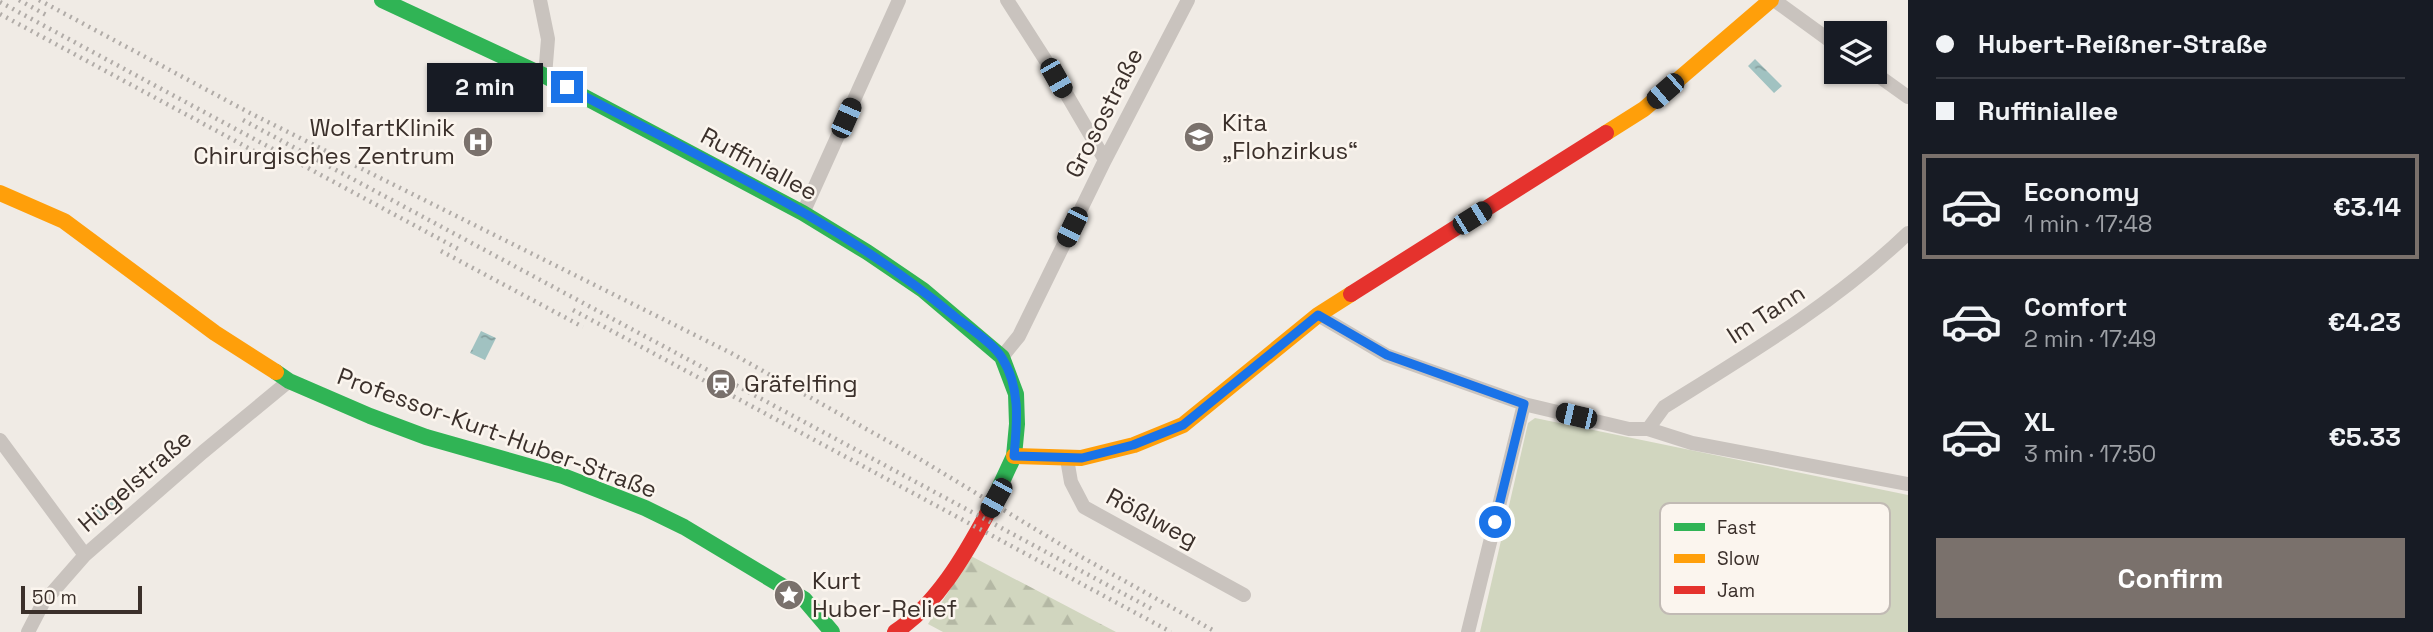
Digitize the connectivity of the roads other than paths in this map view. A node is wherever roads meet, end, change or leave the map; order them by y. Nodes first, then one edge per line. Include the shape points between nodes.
1 (382, 0) edge
2 (540, 0) edge
3 (899, 0) edge
4 (1007, 0) edge
5 (1188, 0) edge
6 (1772, 0) edge
7 (1824, 37) edge
8 (545, 76) junction
9 (1887, 82) edge
10 (1908, 97) edge
11 (1105, 160) junction
12 (0, 193) edge
13 (803, 213) junction
14 (1908, 233) edge
15 (1318, 315) junction
16 (1002, 357) junction
17 (289, 381) junction
18 (1524, 404) junction
19 (1648, 429) junction
20 (0, 440) edge
21 (1014, 456) junction
22 (1067, 459) junction
23 (1908, 484) edge
24 (85, 555) junction
25 (1244, 595) dead end
26 (28, 632) edge
27 (832, 632) edge
28 (895, 632) edge
29 (1468, 632) edge

1 - 8 street, Ruffiniallee
2 - 8 street via 548,39
3 - 13 street
4 - 11 street
5 - 11 street, Grosostraße
6 - 7 street
6 - 15 street via 1644,109
8 - 13 street, Ruffiniallee
9 - 10 street
11 - 16 street, Grosostraße via 1019,336
12 - 17 street, Professor-Kurt-Huber-Straße via 64,221 215,333
13 - 16 street, Ruffiniallee via 923,290
14 - 19 street, Im Tann via 1812,314 1664,407
15 - 18 street via 1387,355
15 - 22 street via 1183,425 1123,448
16 - 21 street, Ruffiniallee via 1016,394
17 - 24 street, Hügelstraße
17 - 27 street, Professor-Kurt-Huber-Straße via 426,437 593,486 674,522 804,599
18 - 19 street via 1629,429
18 - 29 street
19 - 23 street via 1692,443
20 - 24 street
21 - 22 street
21 - 28 street, Ruffiniallee via 971,544 926,606
22 - 25 street, Rößlweg via 1071,482 1084,507
24 - 26 street, Hügelstraße via 43,603

